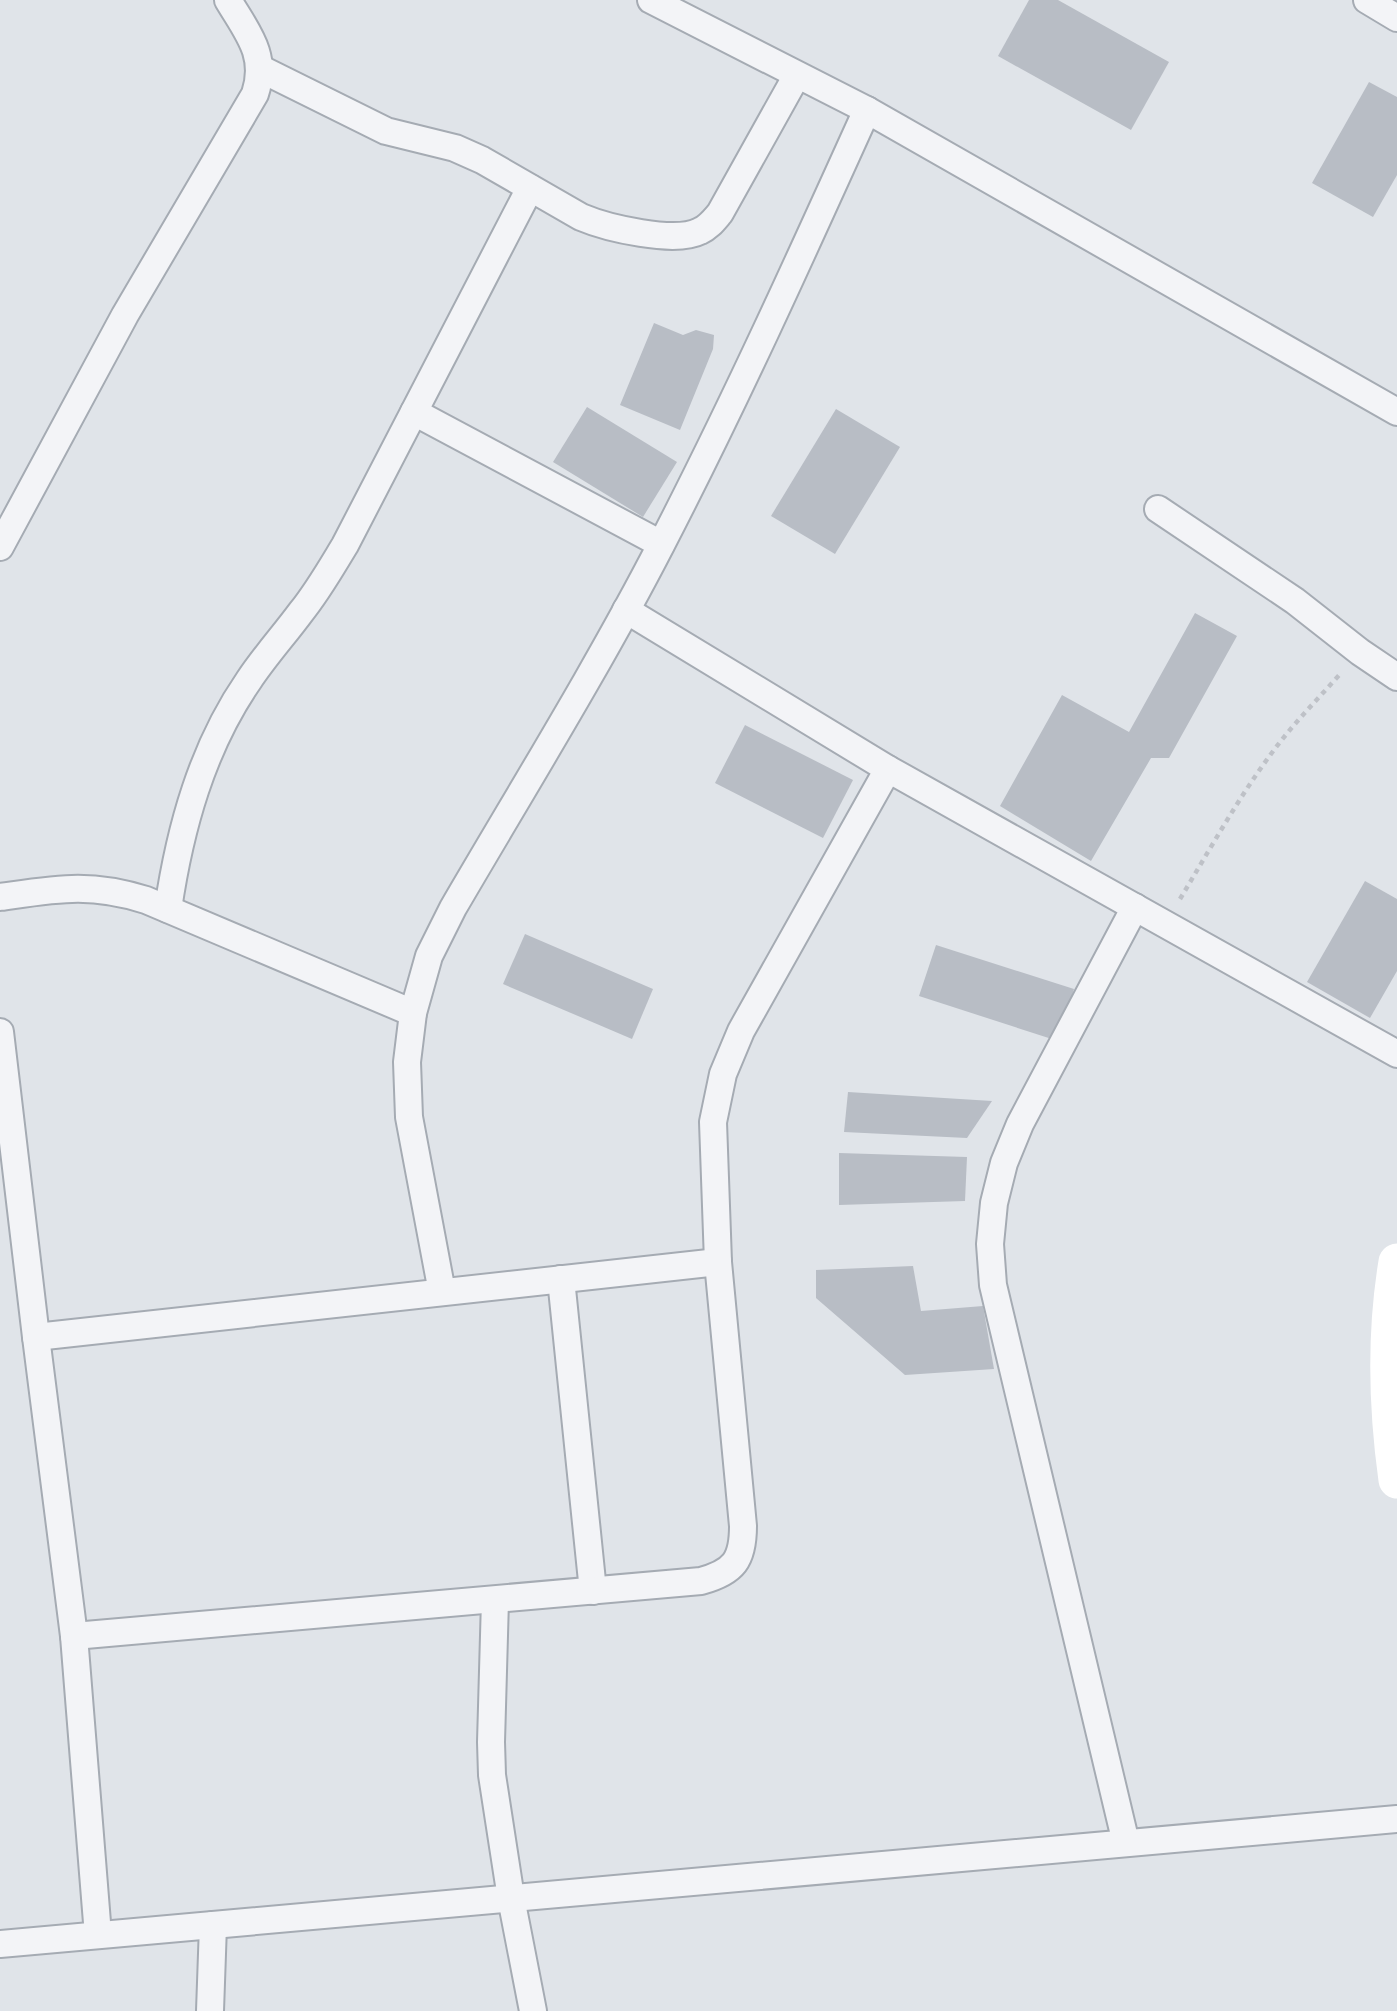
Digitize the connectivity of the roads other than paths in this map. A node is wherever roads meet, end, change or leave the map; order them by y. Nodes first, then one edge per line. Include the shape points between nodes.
1 (228, 0) edge
2 (651, 0) edge
3 (1367, 0) edge
4 (1397, 18) edge
5 (261, 69) junction
6 (797, 75) junction
7 (867, 110) junction
8 (530, 188) junction
9 (414, 412) junction
10 (1397, 412) edge
11 (1158, 509) dead end
12 (662, 544) junction
13 (0, 547) edge
14 (626, 610) junction
15 (1397, 677) edge
16 (888, 769) junction
17 (0, 897) edge
18 (1135, 907) junction
19 (168, 909) junction
20 (413, 1013) junction
21 (0, 1032) edge
22 (1397, 1054) edge
23 (718, 1262) junction
24 (1397, 1262) edge
25 (561, 1279) junction
26 (442, 1292) junction
27 (36, 1337) junction
28 (1397, 1480) edge
29 (593, 1591) junction
30 (495, 1600) junction
31 (74, 1636) junction
32 (1397, 1819) edge
33 (1126, 1843) junction
34 (511, 1898) junction
35 (213, 1924) junction
36 (98, 1935) junction
37 (0, 1944) edge
38 (210, 2011) edge
39 (533, 2011) edge

1 - 5 street via 257,52
2 - 6 street
3 - 4 street
5 - 8 street via 370,124 455,148
5 - 13 street via 255,94 125,315
6 - 7 street
6 - 8 street via 720,213 698,232 669,236 596,224
7 - 10 street
7 - 12 street via 760,348
8 - 9 street
9 - 12 street
9 - 19 street via 324,580 247,682 223,724 187,814
11 - 15 street via 1295,601
12 - 14 street
14 - 16 street
14 - 20 street via 453,908 429,956
16 - 18 street
16 - 23 street via 741,1031 723,1074 713,1122
17 - 19 street via 95,888
18 - 22 street
18 - 33 street via 1020,1124 1004,1163 990,1244 993,1285
19 - 20 street
20 - 26 street via 407,1062 410,1117
21 - 27 street
23 - 25 street
23 - 29 street via 743,1546 735,1564 720,1576
24 - 28 street via 1388,1360
25 - 26 street
25 - 29 street
26 - 27 street
27 - 31 street
29 - 30 street
30 - 31 street
30 - 34 street via 492,1775
31 - 36 street
32 - 33 street
33 - 34 street
34 - 35 street
34 - 39 street
35 - 36 street
35 - 38 street
36 - 37 street

